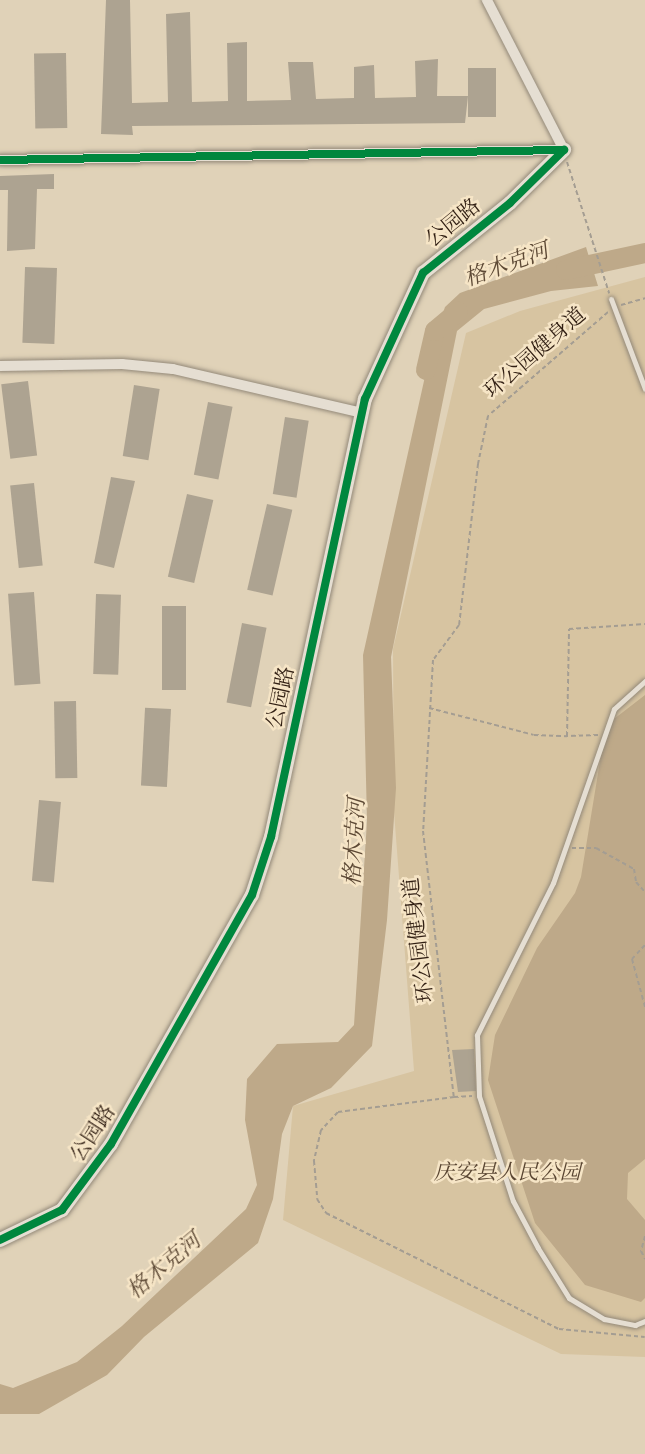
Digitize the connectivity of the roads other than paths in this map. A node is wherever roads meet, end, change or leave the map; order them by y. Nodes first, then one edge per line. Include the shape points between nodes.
1 (487, 0) edge
2 (564, 150) junction
3 (0, 160) edge
4 (611, 299) road end
5 (0, 366) edge
6 (645, 389) edge
7 (362, 413) junction
8 (645, 681) edge
9 (0, 1240) edge
10 (645, 1321) edge

1 - 2 street
2 - 3 street
2 - 7 street, 公园路 via 510,203 423,273
4 - 6 lane
5 - 7 street via 122,364 173,369
7 - 9 street, 公园路 via 271,837 252,895 111,1144 62,1210
8 - 10 lane via 614,709 553,883 477,1035 479,1096 513,1201 569,1298 604,1319 635,1325

